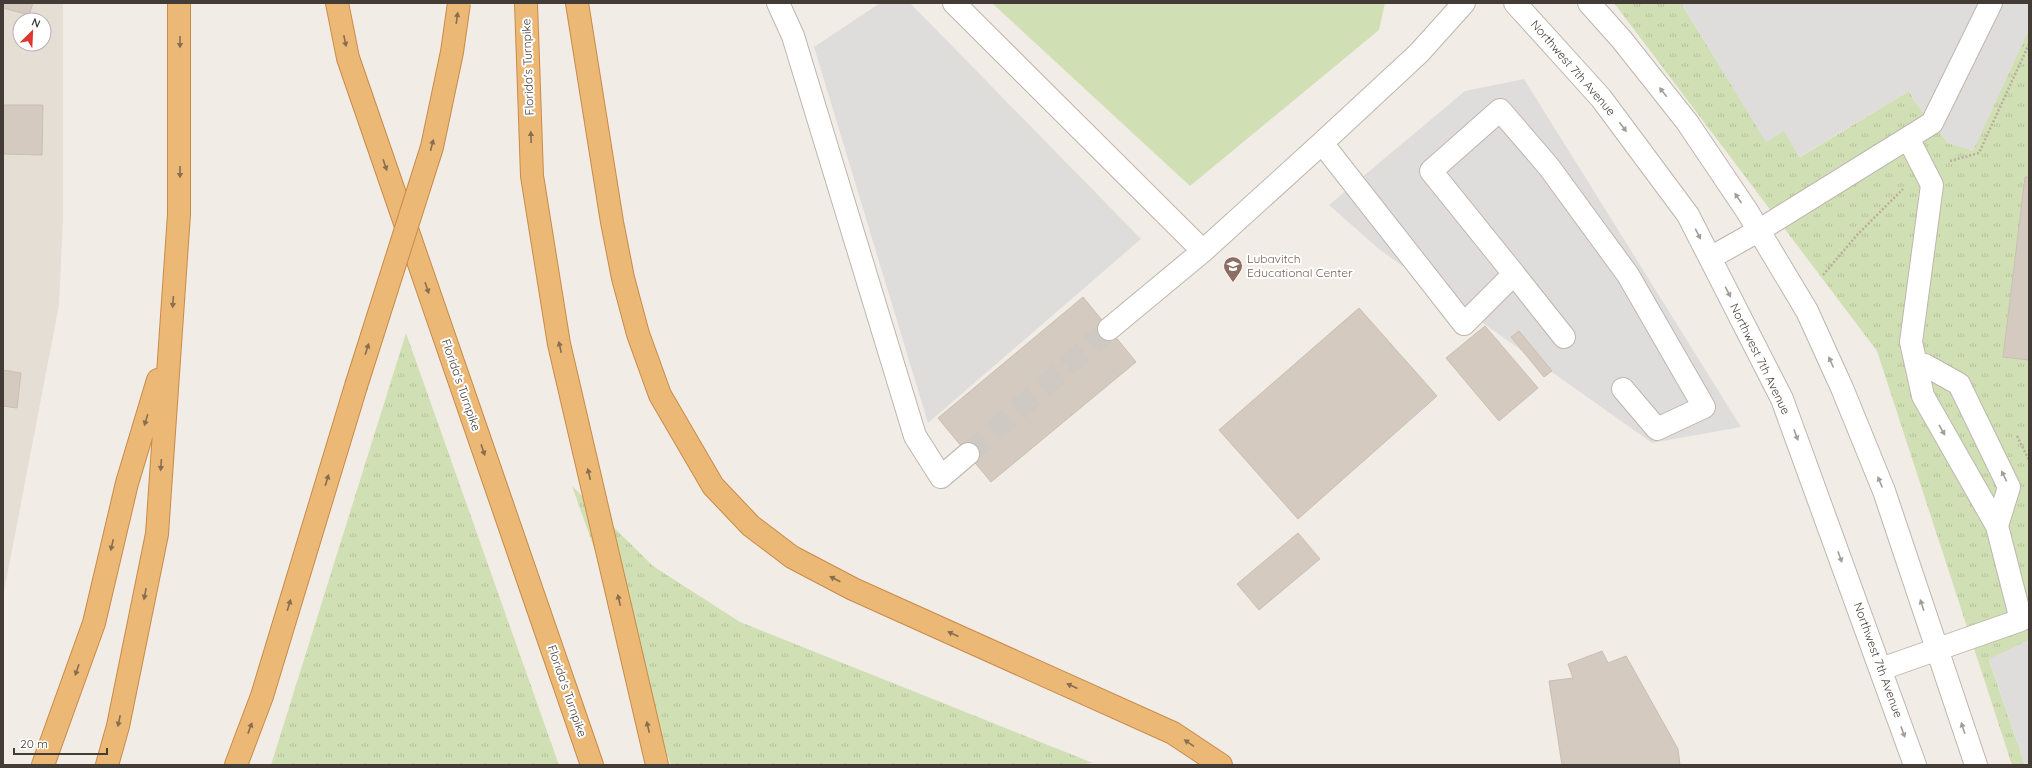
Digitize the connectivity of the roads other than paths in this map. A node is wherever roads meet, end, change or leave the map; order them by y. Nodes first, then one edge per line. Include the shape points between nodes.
1 (179, 3) edge
2 (337, 3) edge
3 (459, 3) edge
4 (526, 3) edge
5 (577, 3) edge
6 (778, 3) edge
7 (954, 3) edge
8 (1464, 3) edge
9 (1515, 3) edge
10 (1589, 3) edge
11 (1990, 3) edge
12 (1908, 138) junction
13 (1322, 143) junction
14 (1758, 231) junction
15 (1203, 251) junction
16 (1710, 258) junction
17 (1514, 274) junction
18 (1109, 329) tunnel mouth
19 (1564, 337) dead end
20 (169, 342) junction
21 (1917, 367) junction
22 (1623, 389) dead end
23 (968, 454) tunnel mouth
24 (1997, 526) junction
25 (1937, 649) junction
26 (1881, 669) junction
27 (43, 765) edge
28 (107, 765) edge
29 (236, 765) edge
30 (592, 765) edge
31 (657, 765) edge
32 (1221, 765) edge
33 (1915, 765) edge
34 (1976, 765) edge

1 -> 20 highway via 179,214
2 -> 30 highway, Florida's Turnpike via 348,58
29 -> 3 highway, bridge via 262,696 432,146 452,52
31 -> 4 highway, Florida's Turnpike via 559,344 532,176
32 -> 5 highway via 1173,733 860,592 792,557 751,526 713,486 660,395 638,334 612,222
6 - 23 street via 793,36 915,436 941,477
7 - 15 street
8 - 13 street via 1419,53
9 -> 16 street, Northwest 7th Avenue via 1601,98 1688,215
14 -> 10 street via 1687,122
11 - 12 street via 1932,123
12 - 14 street
12 - 21 street via 1932,186 1911,342
13 - 15 street
13 - 17 street via 1464,324
14 - 16 street
25 -> 14 street via 1884,492 1842,388 1807,310
15 - 18 street
16 -> 26 street, Northwest 7th Avenue via 1782,399
17 - 19 street
17 - 22 street via 1431,171 1500,110 1549,167 1628,275 1704,406 1657,429
20 -> 27 highway via 127,483 94,623
20 -> 28 highway via 156,534 118,726
21 -> 24 street via 1923,396
24 -> 21 street via 2009,487 1959,384 1925,365
24 - 25 street via 2021,620
25 - 26 street
34 -> 25 street
26 -> 33 street, Northwest 7th Avenue

